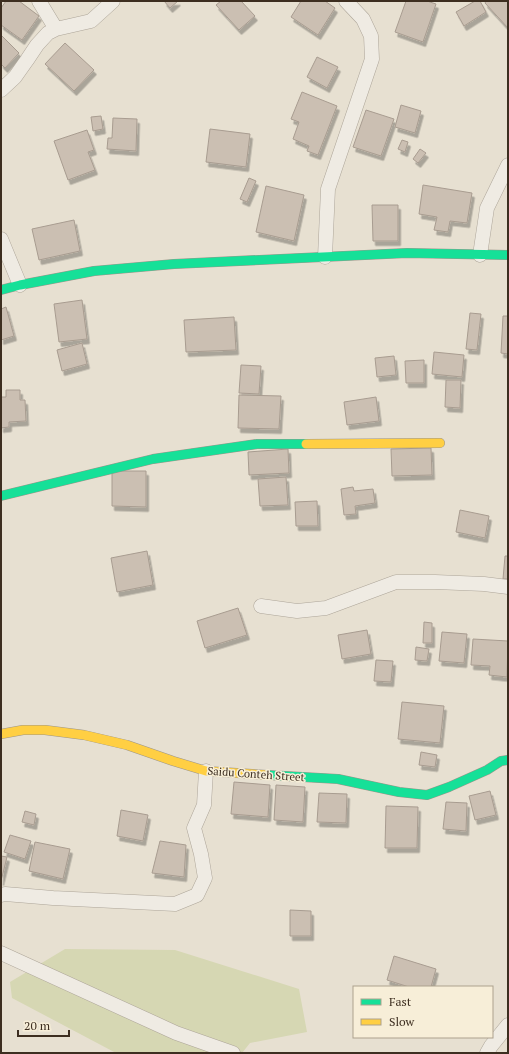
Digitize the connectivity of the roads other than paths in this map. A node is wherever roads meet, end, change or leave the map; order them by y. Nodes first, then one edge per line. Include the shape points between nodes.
1 (39, 1) edge
2 (113, 1) edge
3 (346, 1) edge
4 (56, 29) junction
5 (1, 90) edge
6 (508, 165) edge
7 (1, 239) edge
8 (480, 255) junction
9 (508, 255) edge
10 (325, 257) junction
11 (20, 285) junction
12 (1, 290) edge
13 (440, 443) dead end
14 (1, 496) edge
15 (508, 587) edge
16 (261, 606) dead end
17 (1, 734) edge
18 (508, 760) edge
19 (206, 771) junction
20 (1, 895) edge
21 (1, 953) edge
22 (508, 1025) edge
23 (233, 1053) edge
24 (487, 1053) edge

1 - 4 street
2 - 4 street via 90,21
3 - 10 street via 363,19 371,36 372,59 328,190
4 - 5 street via 48,33 37,45 14,77
6 - 8 street via 487,208
7 - 11 street
8 - 9 street
8 - 10 street via 407,253
10 - 11 street via 174,264 94,271
11 - 12 street
13 - 14 street via 257,444 153,459
15 - 16 street via 442,582 396,582 326,608 297,611
17 - 19 street, Saidu Conteh Street via 45,730 84,735 127,745
18 - 19 street, Saidu Conteh Street via 427,795 399,792 338,779
19 - 20 street via 204,805 194,828 205,878 197,895 175,904
21 - 23 street via 176,1033
22 - 24 street

